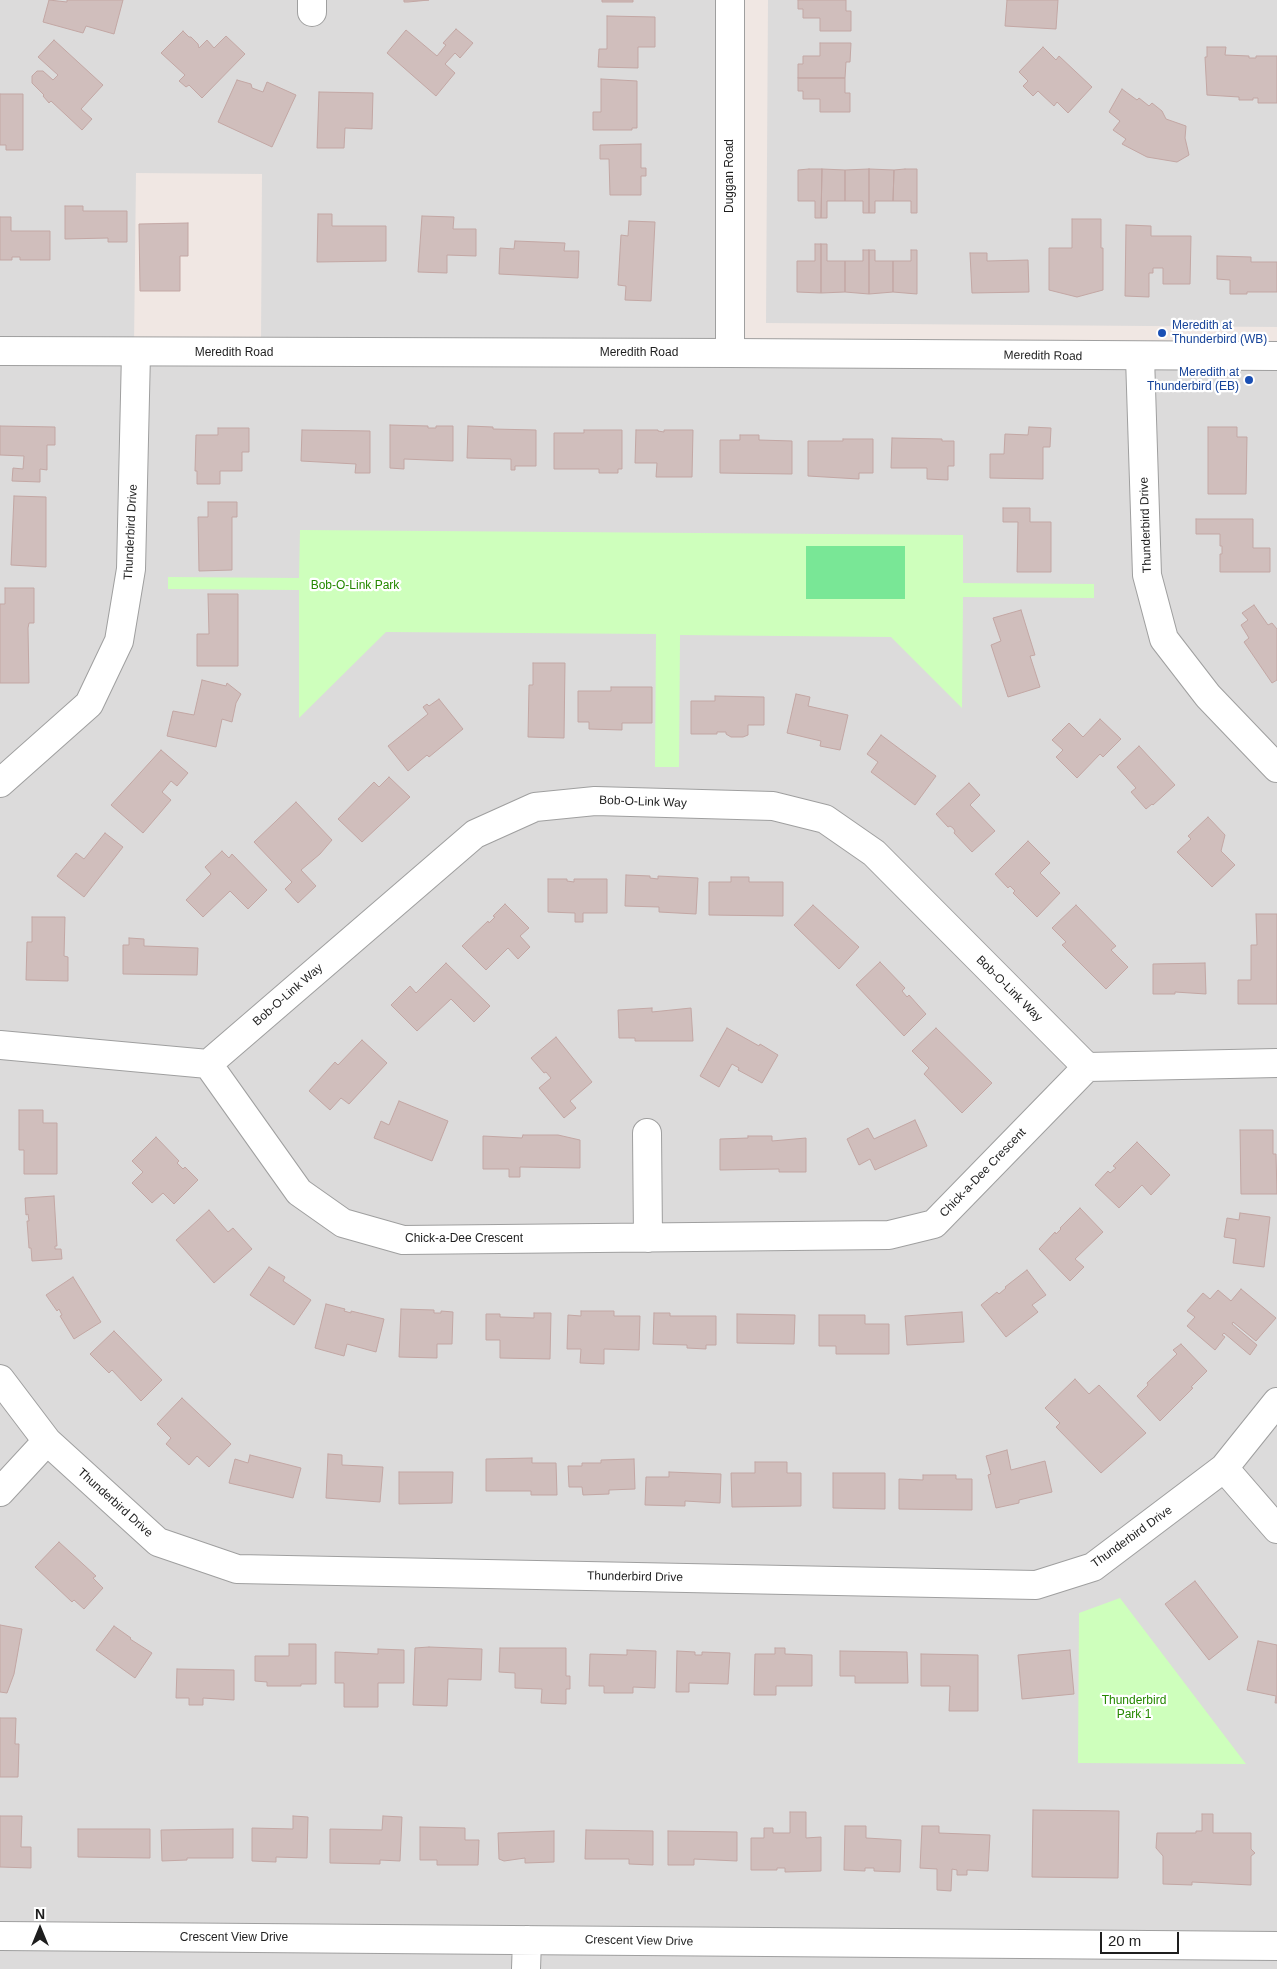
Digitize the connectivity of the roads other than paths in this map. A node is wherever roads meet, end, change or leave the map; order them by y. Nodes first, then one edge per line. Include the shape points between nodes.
1 (730, 0) edge
2 (0, 351) edge
3 (136, 353) junction
4 (730, 353) junction
5 (1277, 356) edge
6 (1140, 357) junction
7 (1277, 768) edge
8 (0, 783) edge
9 (0, 1045) edge
10 (1277, 1063) edge
11 (208, 1064) junction
12 (1087, 1067) junction
13 (647, 1133) dead end
14 (648, 1238) junction
15 (0, 1379) edge
16 (1277, 1402) edge
17 (47, 1441) junction
18 (1224, 1468) junction
19 (0, 1492) edge
20 (1277, 1529) edge
21 (0, 1936) edge
22 (527, 1940) junction
23 (1277, 1946) edge
24 (526, 1969) edge

1 - 4 street, Duggan Road
2 - 3 street, Meredith Road
3 - 4 street, Meredith Road
3 - 8 street, Thunderbird Drive via 132,569 119,641 89,704
4 - 6 street, Meredith Road
5 - 6 street, Meredith Road
6 - 7 street, Thunderbird Drive via 1147,575 1164,639 1208,696
9 - 11 street
10 - 12 street
11 - 12 street, Bob-O-Link Way via 475,834 536,807 594,801 773,806 825,819 874,853
11 - 14 street, Chick-a-Dee Crescent via 299,1192 343,1223 403,1240
12 - 14 street, Chick-a-Dee Crescent via 934,1224 889,1236
13 - 14 street
15 - 17 street, Thunderbird Drive
16 - 18 street, Thunderbird Drive
17 - 18 street, Thunderbird Drive via 158,1542 247,1570 1036,1585 1093,1567
17 - 19 street
18 - 20 street
21 - 22 street, Crescent View Drive
22 - 23 street, Crescent View Drive
22 - 24 street

